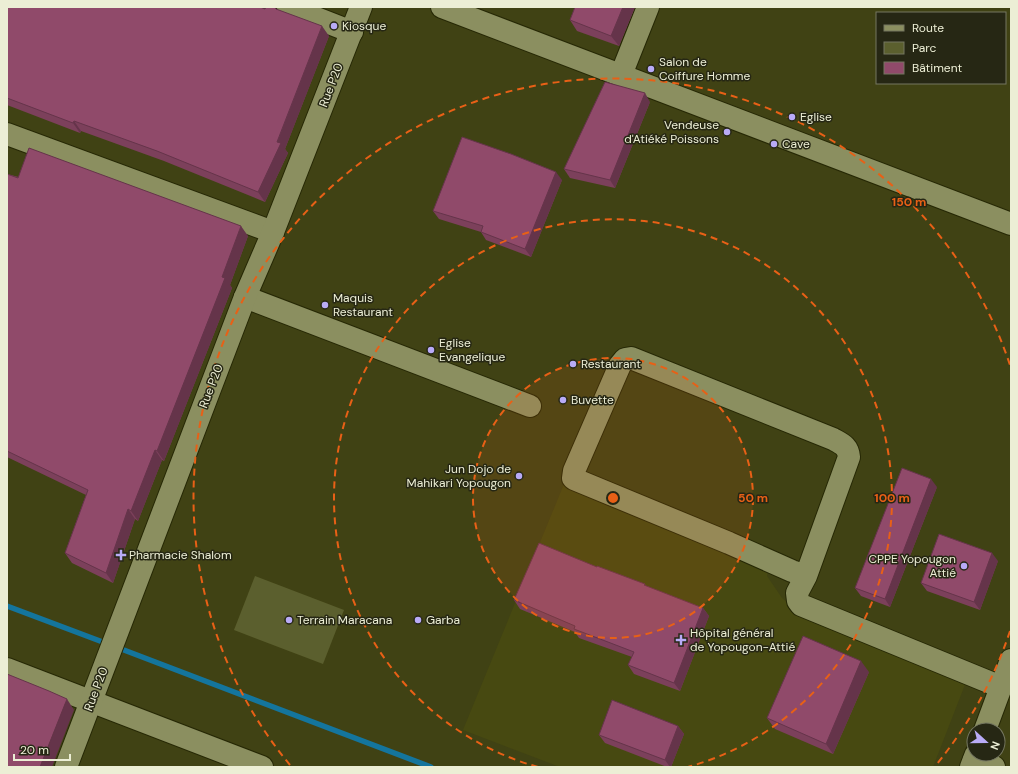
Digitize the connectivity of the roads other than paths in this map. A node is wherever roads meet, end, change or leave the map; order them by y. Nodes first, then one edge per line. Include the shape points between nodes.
1 (288, 7) edge
2 (360, 7) edge
3 (442, 7) edge
4 (648, 7) edge
5 (352, 32) junction
6 (622, 75) junction
7 (7, 134) edge
8 (1011, 224) edge
9 (273, 232) junction
10 (245, 298) junction
11 (530, 406) dead end
12 (806, 576) junction
13 (1011, 660) edge
14 (7, 669) edge
15 (1001, 687) junction
16 (91, 701) junction
17 (988, 722) edge
18 (66, 767) edge
19 (262, 767) edge

1 - 5 street
2 - 5 street, Rue P20
3 - 6 street
4 - 6 street
5 - 9 street, Rue P20
6 - 8 street
7 - 9 street
9 - 10 street, Rue P20
10 - 11 street
10 - 16 street, Rue P20
12 - 12 street via 573,478 625,359 631,358 843,444 848,450 849,457
12 - 15 street via 796,597 801,605
13 - 15 street
14 - 16 street
15 - 17 street
16 - 18 street, Rue P20
16 - 19 street

